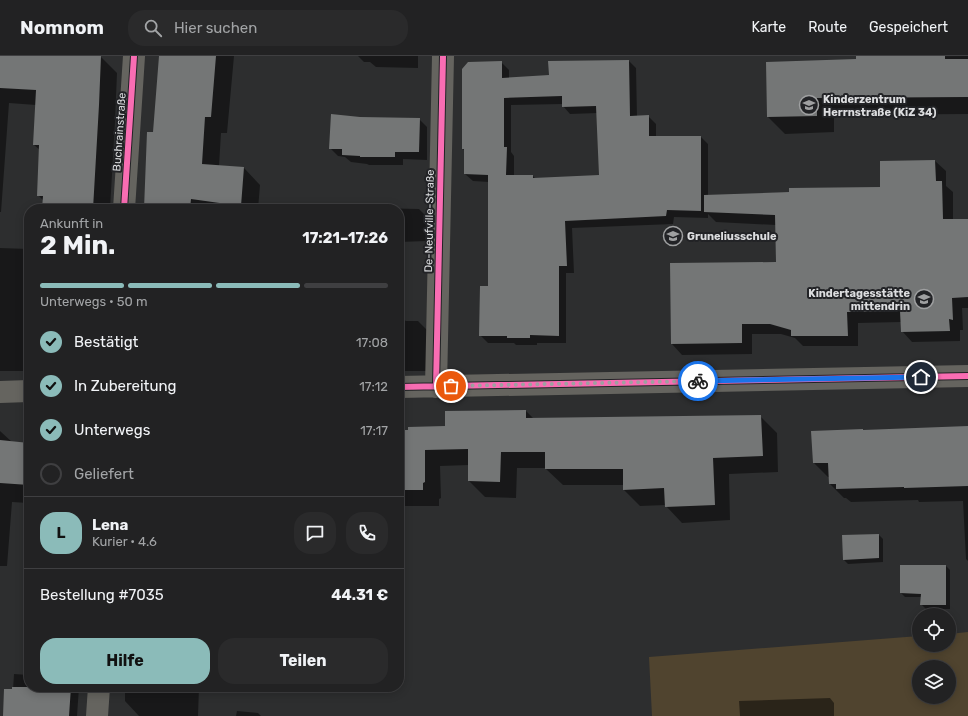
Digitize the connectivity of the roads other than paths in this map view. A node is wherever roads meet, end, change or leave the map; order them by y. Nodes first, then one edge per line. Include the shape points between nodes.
1 (134, 56) edge
2 (442, 56) edge
3 (124, 204) edge
4 (968, 376) edge
5 (404, 387) edge
6 (436, 387) junction
7 (24, 391) edge
8 (0, 392) edge
9 (99, 692) edge
10 (97, 716) edge

1 - 3 street, Buchrainstraße
2 - 6 street, De-Neufville-Straße
4 - 6 street
5 - 6 street
7 - 8 street
9 - 10 street

